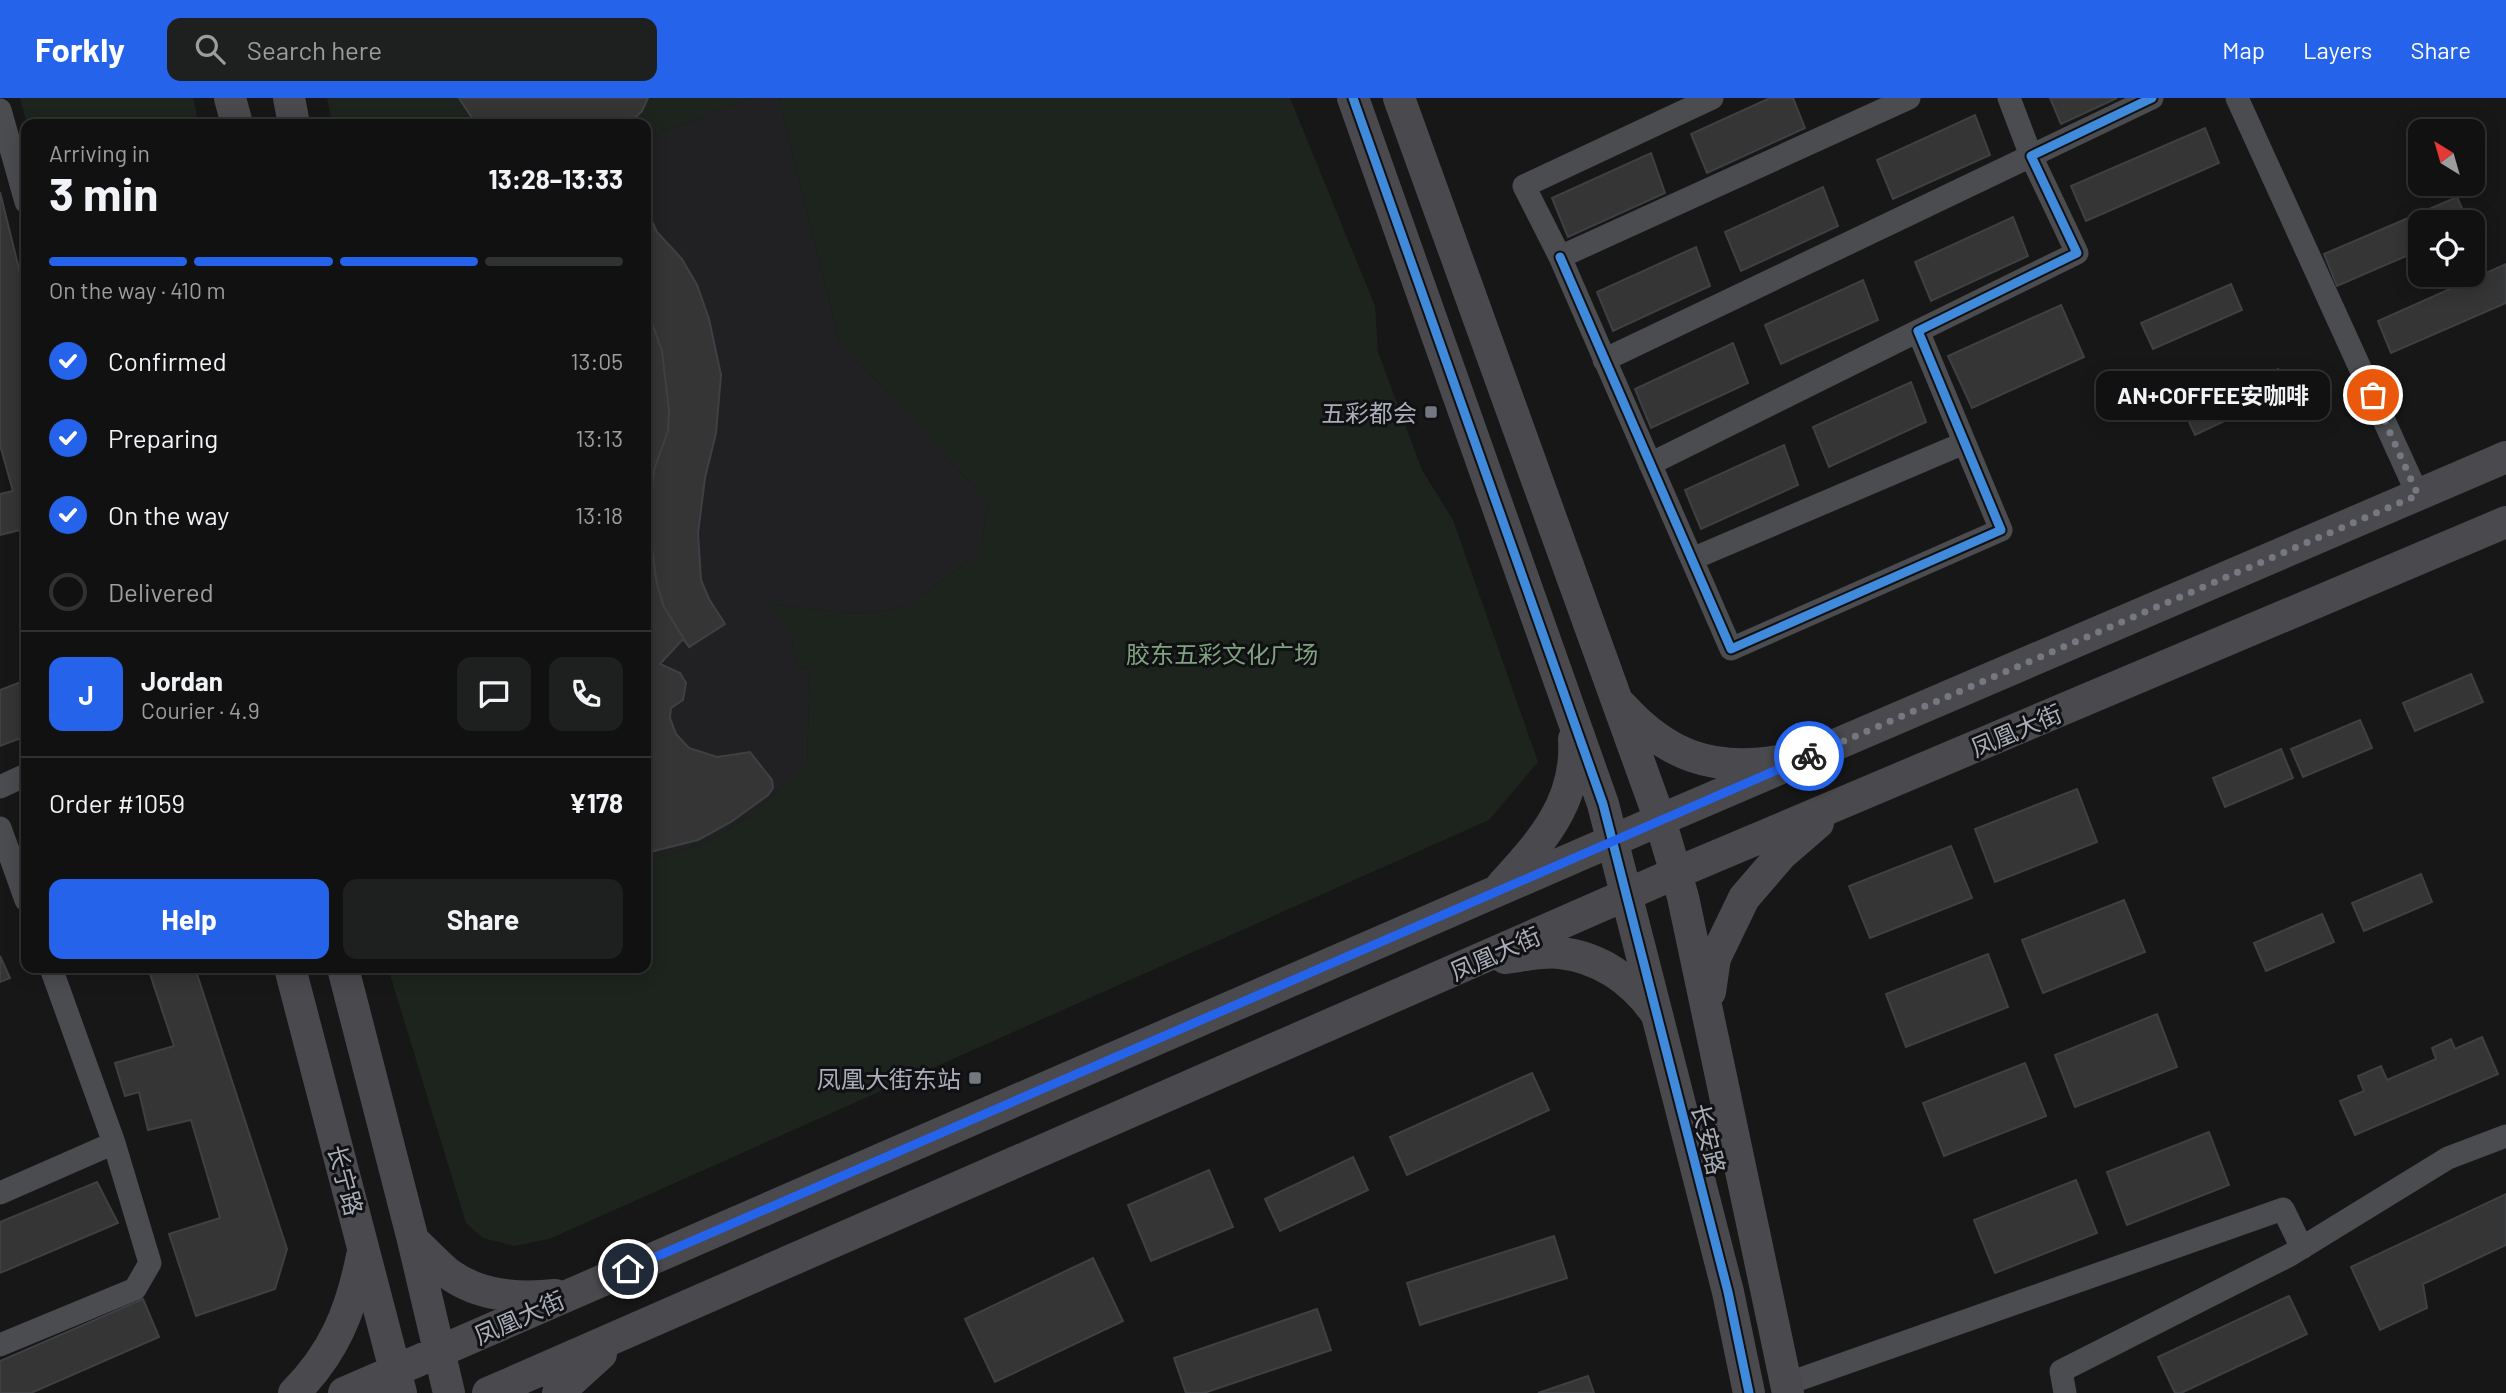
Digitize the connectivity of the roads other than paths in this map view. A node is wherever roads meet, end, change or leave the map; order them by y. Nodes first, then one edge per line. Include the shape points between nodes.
1 (230, 98) edge
2 (289, 98) edge
3 (1354, 98) edge
4 (1399, 98) edge
5 (1712, 98) edge
6 (1909, 98) edge
7 (2009, 98) edge
8 (2152, 98) edge
9 (2237, 98) edge
10 (0, 110) edge
11 (236, 119) edge
12 (293, 119) edge
13 (2031, 156) junction
14 (21, 184) edge
15 (1560, 257) junction
16 (1918, 331) junction
17 (1604, 360) junction
18 (1964, 443) junction
19 (2506, 457) edge
20 (1650, 464) junction
21 (2418, 495) junction
22 (2506, 522) edge
23 (1692, 559) junction
24 (1616, 700) junction
25 (1573, 717) junction
26 (1808, 757) junction
27 (21, 777) edge
28 (0, 787) edge
29 (1842, 803) junction
30 (1660, 820) junction
31 (0, 828) edge
32 (1613, 841) junction
33 (1676, 873) junction
34 (21, 886) edge
35 (1497, 891) junction
36 (1626, 895) junction
37 (1475, 961) junction
38 (53, 973) edge
39 (291, 973) edge
40 (344, 973) edge
41 (1707, 1011) junction
42 (1657, 1015) junction
43 (2506, 1136) edge
44 (114, 1143) junction
45 (393, 1161) junction
46 (346, 1178) junction
47 (0, 1193) edge
48 (413, 1240) junction
49 (364, 1248) junction
50 (2302, 1248) junction
51 (577, 1292) junction
52 (624, 1334) junction
53 (0, 1345) edge
54 (439, 1352) junction
55 (398, 1382) edge
56 (1787, 1389) edge
57 (294, 1393) edge
58 (345, 1393) edge
59 (449, 1393) edge
60 (488, 1393) edge
61 (558, 1393) edge
62 (1749, 1393) edge
63 (2065, 1393) edge

1 - 11 main road
2 - 12 main road
3 - 25 main road, 长安路
4 - 24 main road, 长安路
5 - 15 street via 1524,186
6 - 15 street
7 - 13 street
8 - 13 street
9 - 21 street
10 - 14 street
13 - 16 street via 2077,253
13 - 17 street
15 - 17 street
16 - 18 street
16 - 20 street
17 - 20 street
18 - 23 street
18 - 23 street via 2001,530 1731,649
19 - 21 main road, 凤凰大街
20 - 23 street
21 - 26 main road, 凤凰大街
22 - 29 main road, 凤凰大街
24 - 26 main road via 1641,727 1670,748 1716,763 1762,764
24 - 30 main road, 长安路
25 - 32 main road, 长安路
25 - 35 main road via 1576,762 1570,789 1530,855
26 - 30 main road, 凤凰大街
27 - 28 street
29 - 33 main road, 凤凰大街
29 - 41 main road via 1781,855 1744,898 1715,958
30 - 32 main road, 凤凰大街
30 - 33 main road, 长安路
31 - 34 street
32 - 35 main road, 凤凰大街
32 - 36 main road, 长安路
33 - 36 main road, 凤凰大街
33 - 41 main road, 长安路
35 - 51 main road, 凤凰大街
36 - 37 main road, 凤凰大街
36 - 42 main road, 长安路
37 - 42 main road via 1558,953 1591,959 1642,993
37 - 52 main road, 凤凰大街
38 - 44 street
39 - 46 main road, 长宁路
40 - 45 main road, 长宁路
41 - 56 main road, 长安路
42 - 62 main road, 长安路
43 - 50 street via 2448,1158
44 - 47 street
44 - 53 street via 150,1263 135,1289
45 - 46 main road via 393,1197 386,1208 364,1210
45 - 48 main road, 长宁路
46 - 49 main road, 长宁路
48 - 51 main road via 450,1275 475,1287 535,1297
48 - 54 main road, 长宁路
49 - 55 main road, 长宁路
49 - 57 main road via 354,1296 335,1339
50 - 56 street via 2283,1209
50 - 63 street via 2061,1371
51 - 54 main road, 凤凰大街
52 - 60 main road, 凤凰大街
52 - 61 main road
54 - 55 main road, 凤凰大街
54 - 59 main road, 长宁路
55 - 58 main road, 凤凰大街

